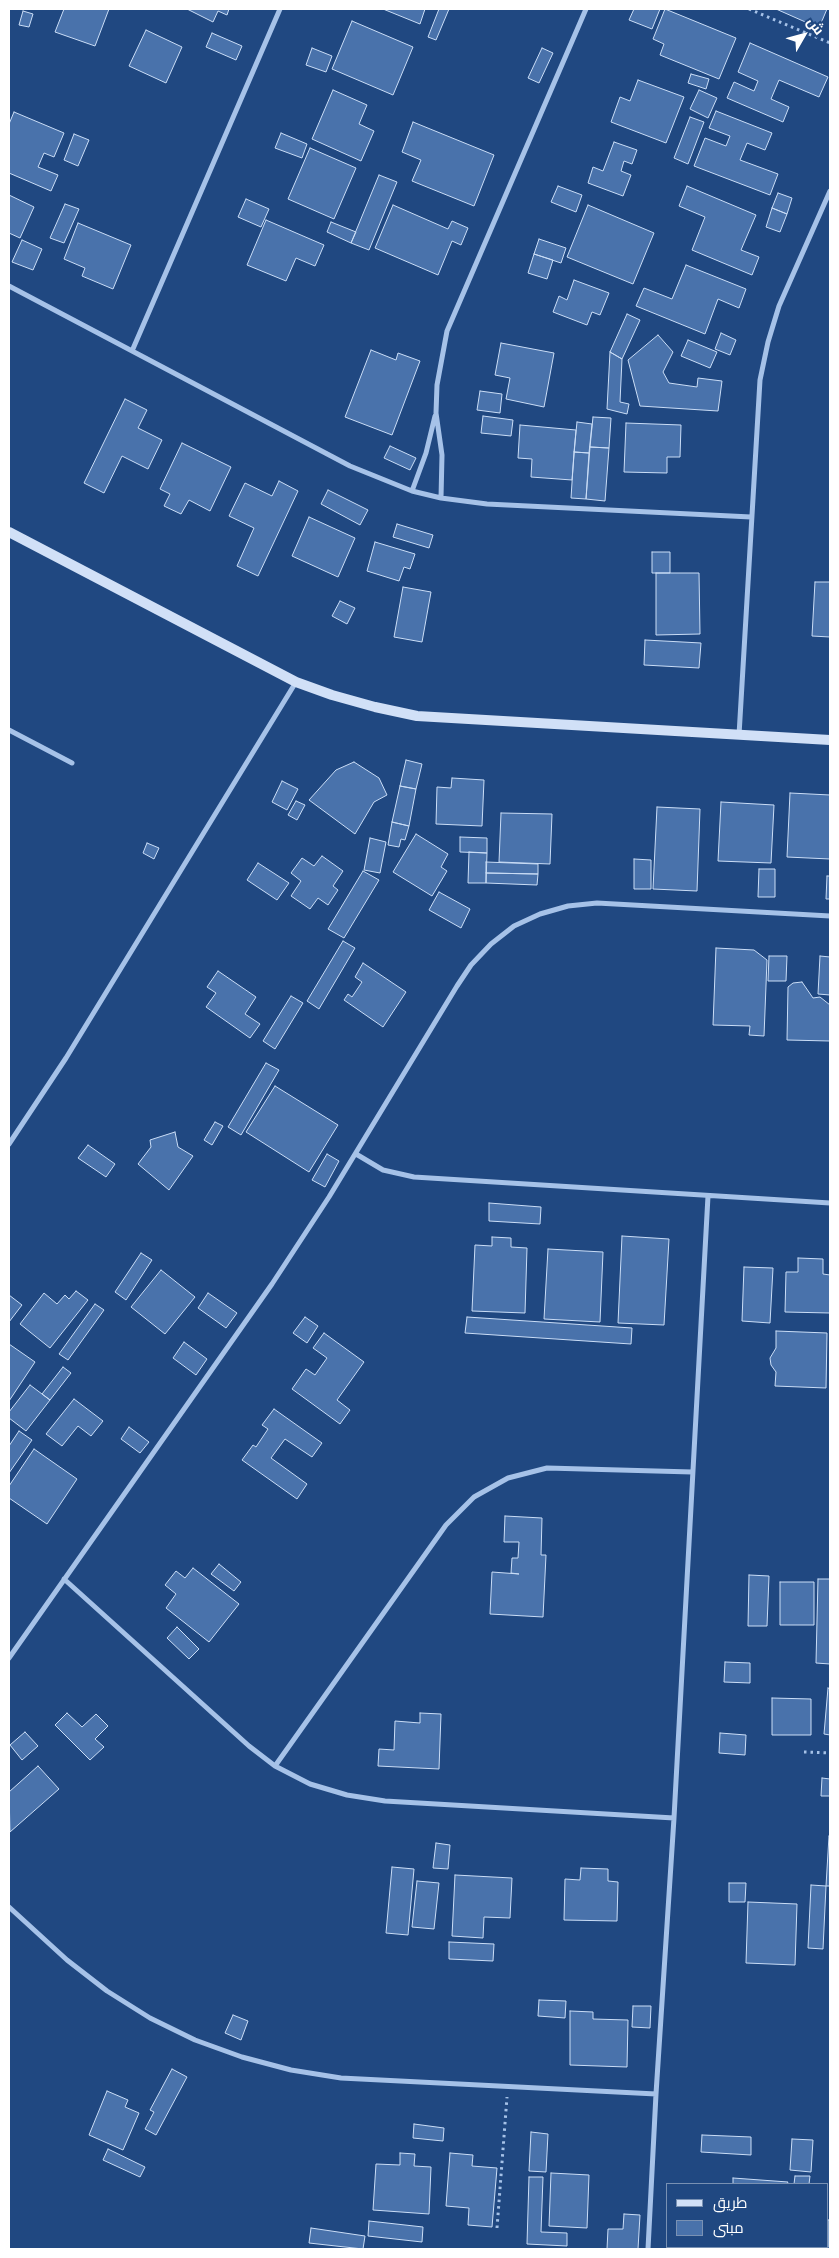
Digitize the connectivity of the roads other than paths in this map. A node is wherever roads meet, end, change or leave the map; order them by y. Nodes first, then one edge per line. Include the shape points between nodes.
1 (280, 9) edge
2 (586, 9) edge
3 (830, 191) edge
4 (9, 286) edge
5 (132, 351) junction
6 (436, 413) junction
7 (412, 491) junction
8 (441, 498) junction
9 (751, 518) junction
10 (9, 532) edge
11 (296, 682) junction
12 (9, 730) edge
13 (739, 735) junction
14 (830, 740) edge
15 (72, 763) dead end
16 (830, 916) edge
17 (9, 1144) edge
18 (356, 1154) junction
19 (708, 1196) junction
20 (830, 1203) edge
21 (692, 1472) junction
22 (64, 1579) junction
23 (9, 1658) edge
24 (275, 1766) junction
25 (674, 1818) junction
26 (9, 1907) edge
27 (656, 2094) junction
28 (648, 2249) edge

1 - 5 street
2 - 6 street via 447,331 437,385
3 - 9 street via 779,306 768,342 760,380
4 - 5 street
5 - 7 street via 350,466
6 - 7 street
6 - 8 street via 442,455
7 - 8 street
8 - 9 street via 487,504
9 - 13 street
10 - 11 street
11 - 13 street via 332,695 417,716
11 - 17 street via 66,1058
12 - 15 street
13 - 14 street
16 - 18 street via 597,903 568,906 514,926 471,965
18 - 19 street via 383,1170 414,1177
18 - 22 street via 272,1284
19 - 20 street
19 - 21 street
21 - 24 street via 547,1468 508,1478 474,1498 446,1525
21 - 25 street
22 - 23 street
22 - 24 street
24 - 25 street via 328,1790 385,1801
25 - 27 street
26 - 27 street via 107,1991 150,2018 195,2040 242,2057 340,2078
27 - 28 street

